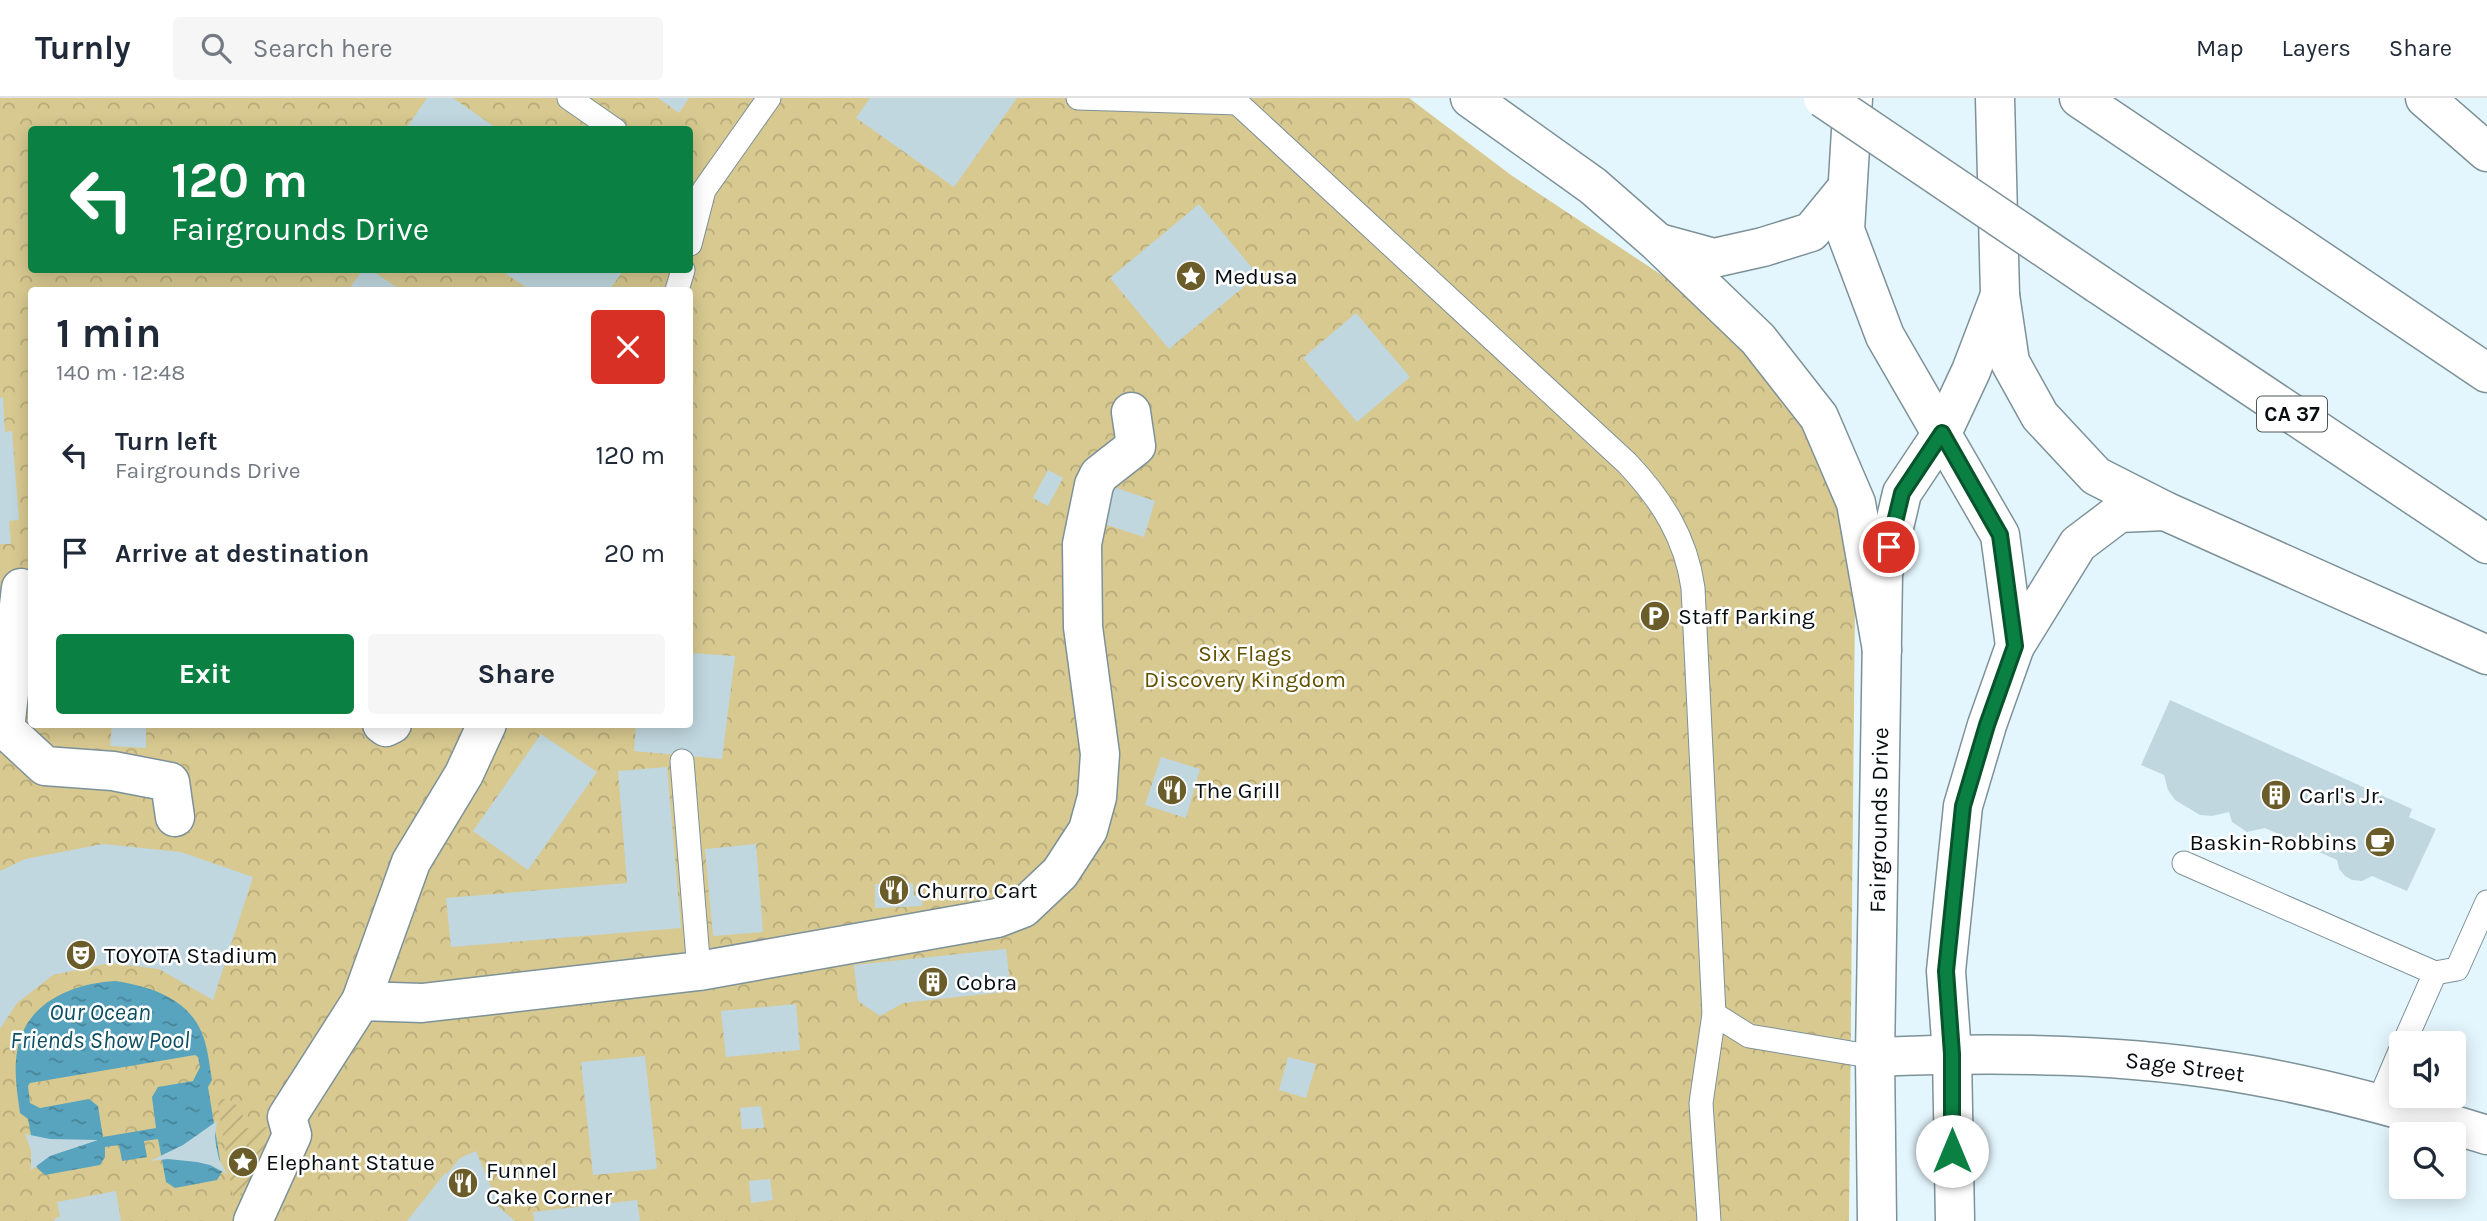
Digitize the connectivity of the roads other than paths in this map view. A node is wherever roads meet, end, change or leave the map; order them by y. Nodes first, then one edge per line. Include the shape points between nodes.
1 (569, 98) edge
2 (769, 98) edge
3 (1078, 98) edge
4 (1470, 98) edge
5 (1823, 98) edge
6 (1853, 98) edge
7 (1995, 98) edge
8 (2426, 98) edge
9 (1235, 101) edge
10 (2090, 106) edge
11 (609, 126) edge
12 (2487, 152) edge
13 (697, 185) edge
14 (1847, 188) junction
15 (693, 219) edge
16 (1657, 242) junction
17 (2000, 295) junction
18 (2487, 373) edge
19 (1132, 412) dead end
20 (1942, 433) junction
21 (2165, 511) junction
22 (2487, 544) edge
23 (17, 589) edge
24 (2015, 646) junction
25 (1882, 650) junction
26 (2487, 654) edge
27 (485, 728) edge
28 (682, 761) dead end
29 (174, 817) dead end
30 (2184, 863) dead end
31 (2487, 902) edge
32 (699, 971) junction
33 (2435, 973) junction
34 (361, 1001) junction
35 (1714, 1014) junction
36 (2409, 1031) edge
37 (1952, 1054) junction
38 (1875, 1057) junction
39 (2389, 1077) edge
40 (2378, 1102) junction
41 (2487, 1135) edge
42 (253, 1221) edge
43 (1709, 1221) edge
44 (1877, 1221) edge
45 (1955, 1221) edge

1 - 11 lane
2 - 13 lane
3 - 9 lane
4 - 16 main road via 1592,186
5 - 22 main road, CA 37, bridge
6 - 14 main road
7 - 17 main road, Fairgrounds Drive
8 - 12 main road
9 - 35 lane via 1627,463 1650,488 1676,529 1690,564 1693,588
10 - 18 main road
13 - 15 lane
14 - 16 main road via 1811,232 1763,247 1714,258
14 - 20 main road via 1845,230 1880,324
16 - 25 main road via 1758,339 1819,417 1856,503
17 - 20 main road, Fairgrounds Drive
17 - 21 main road via 2010,362 2040,416 2096,476
19 - 32 main road via 1136,446 1099,475 1082,544 1083,627 1100,754 1097,797 1088,830 1060,873 1023,908 997,918
20 - 24 main road via 2000,535
20 - 25 main road, Fairgrounds Drive via 1902,493 1883,574
21 - 24 main road via 2119,513 2078,544
21 - 26 main road
23 - 29 main road via 5,729 45,766 113,771 170,782
24 - 37 main road via 1963,806 1946,971
25 - 38 main road, Fairgrounds Drive
27 - 34 main road via 464,775 411,862
28 - 32 lane
30 - 33 lane
31 - 33 lane via 2457,969
32 - 34 main road via 422,1003
33 - 36 lane
34 - 42 main road via 287,1117 292,1135
35 - 38 lane via 1749,1036
35 - 43 lane via 1701,1103
37 - 38 main road, Sage Street
37 - 40 main road, Sage Street via 2179,1064
37 - 45 main road
38 - 44 main road, Fairgrounds Drive
39 - 40 lane
40 - 41 main road, Sage Street

